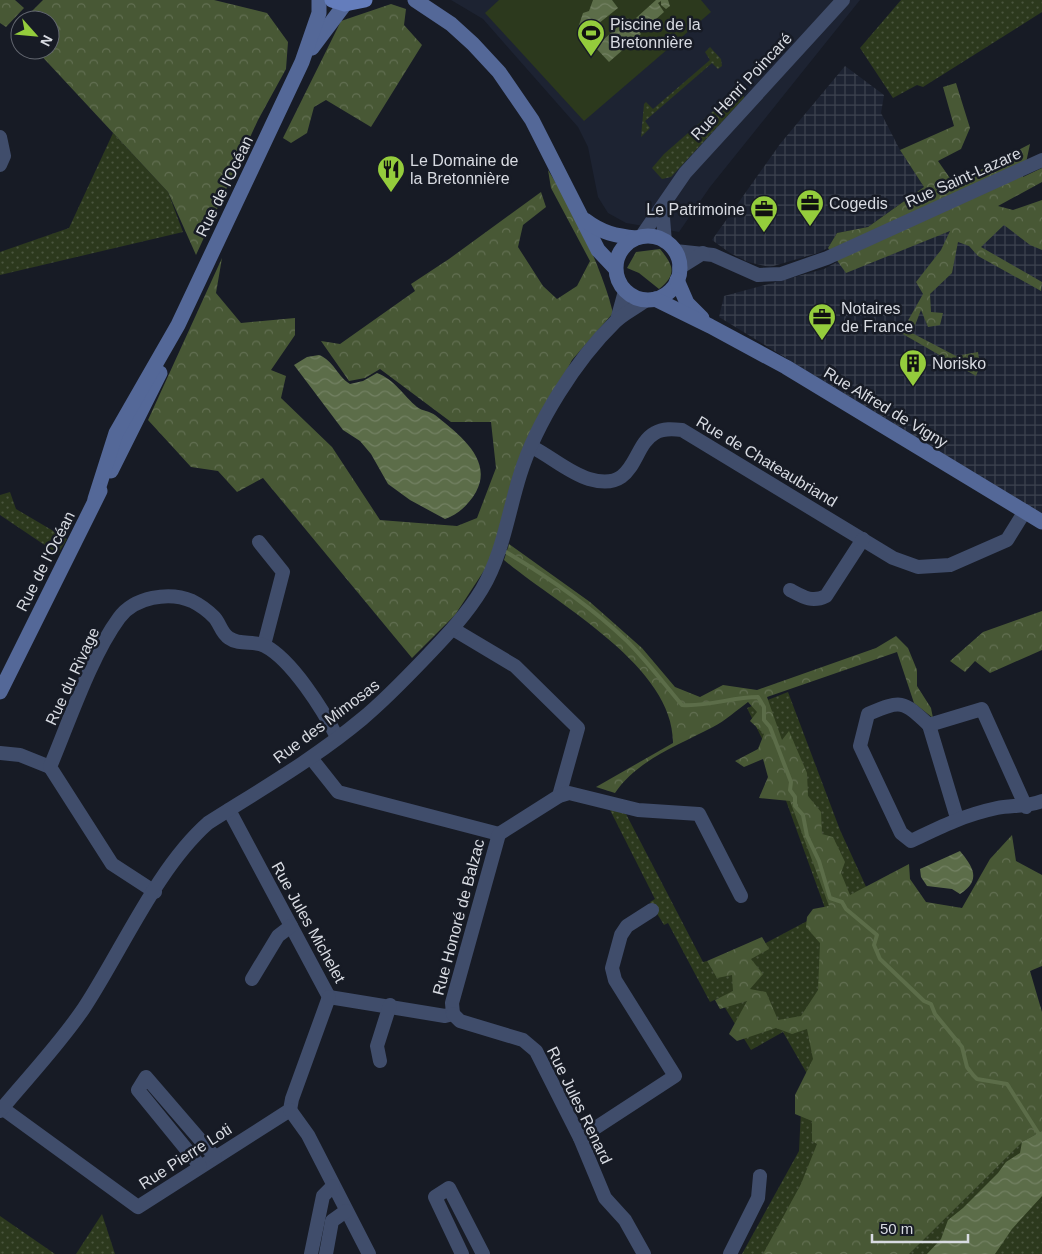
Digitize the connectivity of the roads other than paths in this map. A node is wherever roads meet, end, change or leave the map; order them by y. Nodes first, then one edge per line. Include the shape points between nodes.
1 (319, 0) edge
2 (365, 0) edge
3 (843, 0) edge
4 (414, 1) edge
5 (339, 2) edge
6 (302, 62) junction
7 (0, 137) edge
8 (1042, 160) edge
9 (0, 165) edge
10 (666, 198) junction
11 (585, 220) junction
12 (638, 238) junction
13 (670, 246) junction
14 (703, 254) junction
15 (616, 268) junction
16 (678, 274) junction
17 (625, 291) junction
18 (650, 299) junction
19 (617, 320) junction
20 (710, 326) junction
21 (532, 447) junction
22 (1025, 511) junction
23 (1042, 522) edge
24 (863, 539) junction
25 (260, 542) dead end
26 (790, 590) dead end
27 (453, 629) junction
28 (264, 645) junction
29 (0, 692) edge
30 (930, 725) junction
31 (337, 737) junction
32 (0, 753) edge
33 (311, 758) junction
34 (50, 767) junction
35 (559, 796) junction
36 (1042, 801) edge
37 (1026, 807) junction
38 (229, 810) junction
39 (958, 818) junction
40 (499, 834) junction
41 (155, 892) junction
42 (741, 896) dead end
43 (652, 910) dead end
44 (291, 926) junction
45 (252, 979) dead end
46 (329, 996) junction
47 (390, 1005) junction
48 (420, 1010) joint
49 (453, 1014) junction
50 (380, 1061) dead end
51 (1, 1110) edge
52 (290, 1110) junction
53 (580, 1138) junction
54 (216, 1157) junction
55 (200, 1166) junction
56 (760, 1176) dead end
57 (333, 1186) junction
58 (346, 1211) junction
59 (476, 1239) junction
60 (456, 1252) edge
61 (311, 1254) edge
62 (326, 1254) edge
63 (369, 1254) edge
64 (483, 1254) edge
65 (644, 1254) edge
66 (730, 1254) edge

1 - 6 main road, Rue de l'Océan via 319,13
2 - 5 main road
3 - 10 street, Rue Henri Poincaré
4 - 11 main road via 451,24 499,72 532,120
5 - 6 main road, Rue de l'Océan
6 - 29 main road, Rue de l'Océan via 178,325 116,433 95,499
7 - 9 street via 4,156
8 - 14 street, Rue Saint-Lazare via 827,258 789,272 758,275 717,256
10 - 12 street, Rue Henri Poincaré via 654,220
10 - 13 street via 663,218
11 - 12 main road via 610,235
11 - 15 main road via 598,250
12 - 13 main road via 652,236
12 - 15 main road via 621,250
13 - 14 street, Rue Saint-Lazare
13 - 16 main road
14 - 16 street
15 - 17 main road
16 - 18 main road via 666,294
16 - 20 main road, Rue Alfred de Vigny via 687,303
17 - 18 main road
17 - 19 street, Rue des Mimosas
18 - 19 street, Rue des Mimosas
18 - 20 main road, Rue Alfred de Vigny
19 - 21 street, Rue des Mimosas via 585,356 550,409
20 - 22 main road, Rue Alfred de Vigny via 786,367
21 - 24 street, Rue de Chateaubriand via 587,478 605,482 614,480 630,468 653,433 663,429 682,430
21 - 27 street, Rue des Mimosas via 521,472 496,562
22 - 23 main road, Rue Alfred de Vigny
22 - 24 street, Rue de Chateaubriand via 1007,540 950,565 918,567 893,558
24 - 26 street via 826,596 818,600 808,599
25 - 28 street via 283,572
27 - 31 street, Rue des Mimosas via 392,692
27 - 35 street via 516,666 578,728
28 - 31 street, Rue du Rivage via 289,663
28 - 34 street, Rue du Rivage via 236,642 226,636 214,617 191,601 164,596 139,602 119,618 98,656
30 - 37 street via 982,709
30 - 39 street
30 - 39 street via 910,707 891,704 868,714 860,746 900,833 911,841
31 - 33 street, Rue des Mimosas
32 - 34 street via 20,755
33 - 38 street, Rue des Mimosas
33 - 40 street via 338,792
34 - 41 street via 112,864
35 - 40 street, Rue Honoré de Balzac
35 - 42 street via 570,793 638,810 699,814
36 - 37 street
37 - 39 street via 999,808
38 - 41 street, Rue des Mimosas via 208,823 186,845
38 - 44 street, Rue Jules Michelet
40 - 49 street, Rue Honoré de Balzac via 452,1003
41 - 51 street, Rue des Mimosas via 83,1009
43 - 53 street via 627,926 621,935 612,968 615,980 675,1076
44 - 45 street via 278,936
44 - 46 street, Rue Jules Michelet
46 - 47 street, Rue Jules Michelet
46 - 52 street
47 - 48 street, Rue Jules Michelet
47 - 50 street via 377,1046
48 - 49 street, Rue Jules Renard via 446,1016
49 - 53 street, Rue Jules Renard via 460,1021 523,1040 536,1051
51 - 55 street, Rue Pierre Loti via 138,1207
52 - 54 street, Rue Pierre Loti
52 - 57 street via 308,1134
53 - 65 street, Rue Jules Renard via 605,1198 624,1220
54 - 55 street, Rue Pierre Loti
54 - 55 street via 146,1077 138,1090
56 - 66 street via 758,1198
57 - 58 street
57 - 61 street via 323,1196
58 - 62 street via 332,1221
58 - 63 street
59 - 60 street
59 - 60 street via 449,1188 435,1197
59 - 64 street

